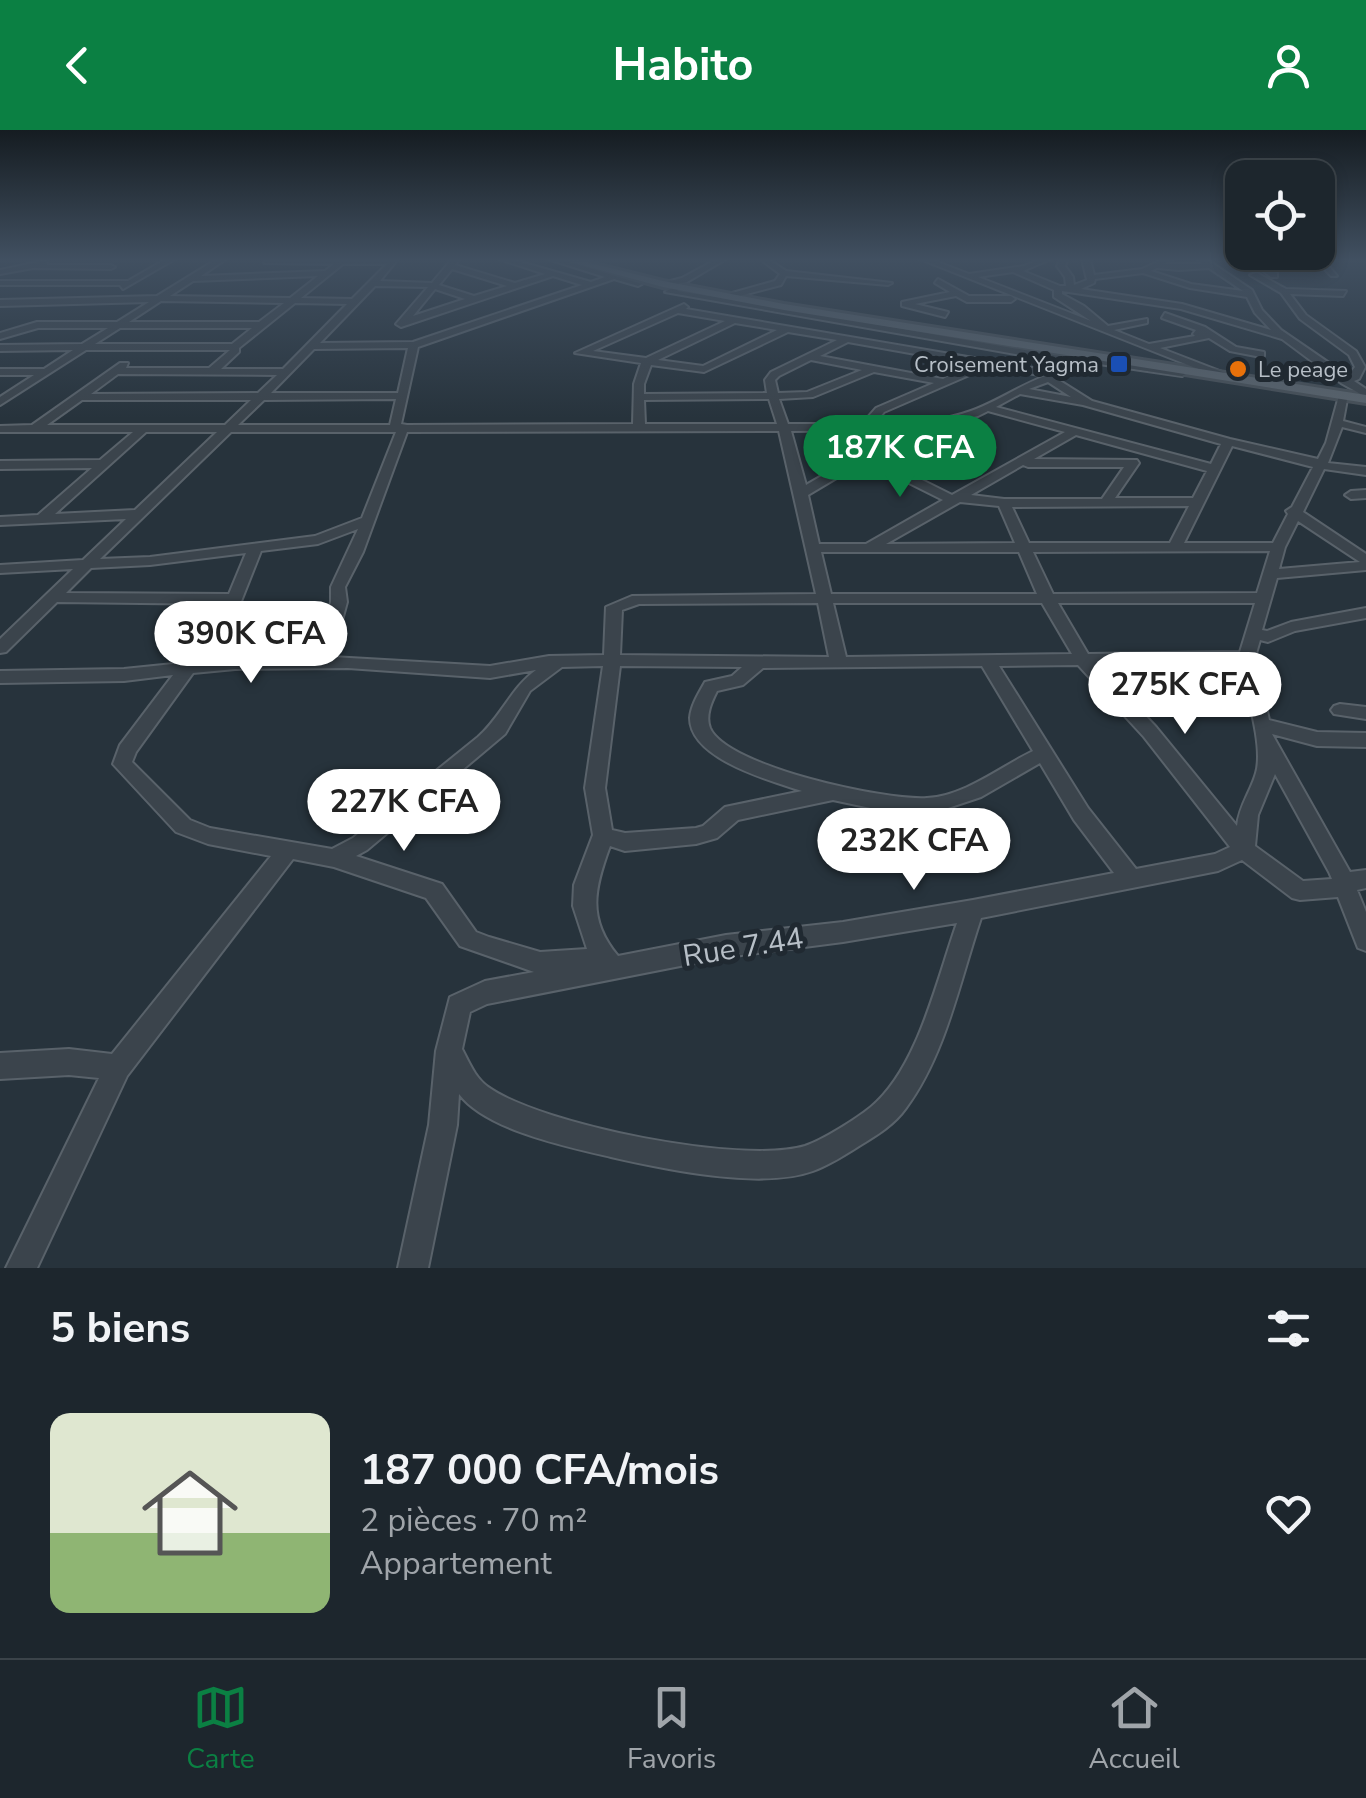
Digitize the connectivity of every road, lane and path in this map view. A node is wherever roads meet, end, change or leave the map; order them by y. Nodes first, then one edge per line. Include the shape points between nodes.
1 (139, 312) edge
2 (281, 312) edge
3 (344, 312) edge
4 (411, 312) edge
5 (436, 312) edge
6 (510, 312) edge
7 (671, 312) edge
8 (687, 312) edge
9 (788, 312) edge
10 (821, 312) edge
11 (938, 312) edge
12 (1062, 312) edge
13 (1086, 312) edge
14 (1127, 312) edge
15 (1162, 312) edge
16 (1175, 312) edge
17 (1192, 312) edge
18 (1220, 312) edge
19 (1253, 312) edge
20 (1300, 312) edge
21 (946, 314) dead end
22 (1318, 314) dead end
23 (1166, 315) junction
24 (1302, 315) junction
25 (732, 321) junction
26 (1144, 321) junction
27 (403, 322) junction
28 (1207, 324) junction
29 (119, 325) junction
30 (265, 325) junction
31 (870, 326) junction
32 (1316, 327) junction
33 (1106, 329) junction
34 (786, 330) junction
35 (0, 336) edge
36 (1284, 337) junction
37 (846, 339) junction
38 (1132, 340) junction
39 (384, 344) junction
40 (414, 345) junction
41 (234, 346) junction
42 (310, 346) junction
43 (1150, 346) junction
44 (0, 348) edge
45 (84, 348) junction
46 (150, 348) junction
47 (1261, 354) dead end
48 (810, 357) junction
49 (647, 360) junction
50 (1096, 360) junction
51 (980, 362) junction
52 (875, 368) junction
53 (704, 369) junction
54 (116, 371) junction
55 (212, 371) junction
56 (0, 372) edge
57 (46, 372) junction
58 (284, 372) junction
59 (1052, 376) junction
60 (1226, 377) junction
61 (941, 382) junction
62 (1020, 391) junction
63 (1344, 392) junction
64 (402, 396) junction
65 (709, 396) junction
66 (773, 396) junction
67 (79, 397) junction
68 (640, 397) junction
69 (258, 398) junction
70 (1366, 398) edge
71 (0, 402) edge
72 (1088, 403) junction
73 (989, 408) junction
74 (1126, 415) junction
75 (1338, 423) junction
76 (399, 427) junction
77 (640, 427) junction
78 (913, 427) junction
79 (783, 428) junction
80 (865, 428) junction
81 (0, 429) edge
82 (34, 429) junction
83 (144, 429) junction
84 (226, 429) junction
85 (1366, 430) edge
86 (1073, 432) junction
87 (1107, 441) junction
88 (1228, 442) junction
89 (866, 457) junction
90 (1136, 457) junction
91 (1022, 463) junction
92 (101, 464) junction
93 (1319, 464) junction
94 (0, 465) edge
95 (1214, 469) junction
96 (1366, 471) edge
97 (800, 494) junction
98 (957, 499) junction
99 (1107, 501) junction
100 (1195, 502) junction
101 (1004, 503) junction
102 (1293, 511) junction
103 (138, 514) junction
104 (368, 520) junction
105 (0, 521) edge
106 (39, 522) junction
107 (256, 547) junction
108 (869, 547) junction
109 (1278, 547) junction
110 (812, 548) junction
111 (1174, 548) junction
112 (1023, 549) junction
113 (1366, 563) edge
114 (83, 567) junction
115 (0, 569) edge
116 (1269, 574) junction
117 (52, 597) junction
118 (1047, 598) junction
119 (1262, 598) junction
120 (232, 599) junction
121 (825, 600) junction
122 (1366, 614) edge
123 (1254, 634) junction
124 (0, 648) edge
125 (1247, 658) junction
126 (612, 660) junction
127 (760, 660) junction
128 (1084, 660) junction
129 (322, 662) junction
130 (557, 662) junction
131 (839, 662) junction
132 (988, 662) junction
133 (192, 666) junction
134 (0, 676) edge
135 (1340, 710) dead end
136 (1366, 713) edge
137 (1264, 732) junction
138 (1366, 740) edge
139 (1042, 754) junction
140 (831, 794) junction
141 (603, 835) junction
142 (1244, 850) junction
143 (287, 851) junction
144 (334, 858) junction
145 (1130, 877) junction
146 (1356, 883) edge
147 (972, 910) junction
148 (1366, 942) edge
149 (602, 958) junction
150 (648, 964) junction
151 (449, 1051) junction
152 (0, 1066) edge
153 (118, 1067) junction
154 (21, 1268) edge
155 (414, 1268) edge

1 - 29 street
2 - 30 street
3 - 42 street
4 - 27 street
5 - 27 street
6 - 40 street
7 - 49 street via 578,355
8 - 25 street
9 - 31 street
10 - 50 main road
11 - 21 street
12 - 33 street
13 - 33 street
14 - 26 street
15 - 23 street
16 - 23 street
17 - 28 street
18 - 28 street
19 - 36 street
20 - 24 street
22 - 24 street
23 - 26 street
23 - 28 street
24 - 32 street
25 - 34 street
25 - 49 street
26 - 33 street
26 - 38 street via 1151,325
27 - 39 street
28 - 36 street
28 - 43 street via 1198,332 1204,338
28 - 47 street via 1236,350
29 - 30 street
29 - 35 street via 39,325
29 - 45 street
30 - 41 street
31 - 37 street
31 - 50 street
32 - 36 street
32 - 63 street via 1356,355 1358,372
33 - 38 street
34 - 37 street
34 - 53 street
36 - 63 street
37 - 48 street
37 - 51 street
38 - 43 street
39 - 40 street
39 - 42 street
40 - 64 street
41 - 46 street
41 - 55 street
42 - 58 street
43 - 60 street
44 - 45 street
45 - 46 street
45 - 57 street
46 - 54 street
48 - 52 street
48 - 66 street via 771,377
49 - 53 street
49 - 68 street
50 - 59 street
50 - 60 main road
51 - 59 street
51 - 61 street
52 - 61 street
52 - 66 street via 808,395
53 - 65 street
54 - 55 street
54 - 67 street
55 - 58 street
56 - 57 street
57 - 71 street
58 - 69 street
59 - 62 street
59 - 72 street
60 - 63 main road
61 - 80 street via 880,410
62 - 72 street
62 - 73 street
63 - 70 main road
63 - 75 street
64 - 69 street
64 - 76 street
65 - 66 street
65 - 68 street
66 - 79 street
67 - 69 street
67 - 82 street
68 - 77 street
69 - 84 street
72 - 74 street
73 - 78 street
73 - 86 street
74 - 87 street
74 - 88 street
75 - 85 street
75 - 93 street
76 - 77 street
76 - 84 street
76 - 104 street
77 - 79 street
78 - 80 street
78 - 89 street
79 - 80 street
79 - 97 street
81 - 82 street
82 - 83 street
83 - 84 street
83 - 92 street
84 - 103 street
86 - 87 street
86 - 91 street
87 - 90 street
88 - 93 street
88 - 95 street
89 - 97 street
89 - 98 street
90 - 91 street
90 - 95 street
90 - 99 street
91 - 98 street
92 - 94 street
92 - 106 street
93 - 96 street
93 - 102 street
95 - 100 street
97 - 110 street
98 - 101 street
98 - 108 street
99 - 100 street
99 - 101 street
100 - 111 street
101 - 112 street
102 - 109 street
102 - 113 street
103 - 106 street
103 - 114 street
104 - 107 street via 330,537
104 - 129 street via 338,587
105 - 106 street
107 - 114 street
107 - 120 street
108 - 110 street
108 - 112 street
109 - 111 street
109 - 116 street
110 - 121 street
111 - 112 street
112 - 118 street
113 - 116 street
114 - 115 street
114 - 117 street
116 - 119 street
117 - 120 street
117 - 124 street
118 - 119 street
118 - 121 street
118 - 128 street
119 - 123 street
120 - 133 street
121 - 126 street via 622,601 614,607
121 - 131 street
122 - 123 street via 1268,637
123 - 125 street
125 - 128 street
125 - 137 street
126 - 127 street
126 - 130 street
126 - 141 street via 595,788
127 - 131 street
127 - 140 street via 738,682 711,686 698,716 705,737 726,752
128 - 132 street
128 - 142 street
129 - 130 street via 490,672
129 - 133 street
130 - 144 street via 524,687 485,742
131 - 132 street
132 - 139 street
133 - 134 street via 124,675
133 - 143 street via 122,764 183,826
135 - 136 street
137 - 138 street
137 - 142 street via 1267,770 1248,815
137 - 146 street
139 - 140 street via 931,806
139 - 145 street
140 - 141 street via 732,813 696,836 625,842
141 - 149 street via 584,906
142 - 145 street, Rue 7.44 via 1218,862
142 - 146 street via 1293,889
143 - 144 street
143 - 153 street
144 - 149 street via 434,891 468,939 487,947 540,963
145 - 147 street, Rue 7.44
146 - 148 street
147 - 150 street, Rue 7.44
147 - 151 street via 913,1076 882,1116 810,1159 768,1166 678,1157 506,1114 474,1093
149 - 150 street
150 - 151 street, Rue 7.44 via 486,993 459,1004
151 - 155 street via 443,1125
152 - 153 street
153 - 154 street

